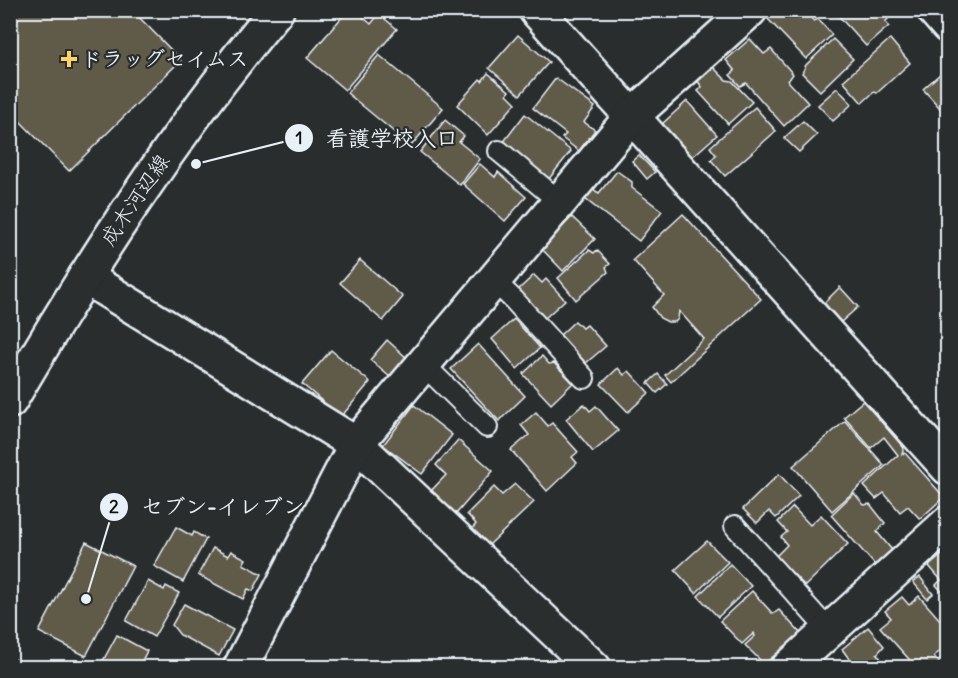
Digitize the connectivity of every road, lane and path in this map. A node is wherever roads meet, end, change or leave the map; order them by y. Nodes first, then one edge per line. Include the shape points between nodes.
1 (277, 10) edge
2 (536, 10) edge
3 (750, 10) edge
4 (934, 10) edge
5 (948, 26) edge
6 (632, 117) junction
7 (499, 151) dead end
8 (560, 202) junction
9 (85, 277) junction
10 (494, 281) junction
11 (423, 364) junction
12 (584, 378) dead end
13 (10, 401) edge
14 (487, 427) dead end
15 (356, 444) junction
16 (948, 468) edge
17 (948, 523) edge
18 (735, 526) dead end
19 (829, 631) junction
20 (240, 668) edge
21 (594, 668) edge
22 (788, 668) edge

1 - 9 street, 成木河辺線 via 180,134
2 - 6 street
3 - 6 street
4 - 5 street
6 - 8 street
6 - 16 street
7 - 8 lane
8 - 10 street
9 - 13 street, 成木河辺線
9 - 15 street
10 - 11 street
10 - 12 lane
11 - 14 lane
11 - 15 street
15 - 20 street
15 - 21 street
17 - 19 street
18 - 19 lane
19 - 22 street

